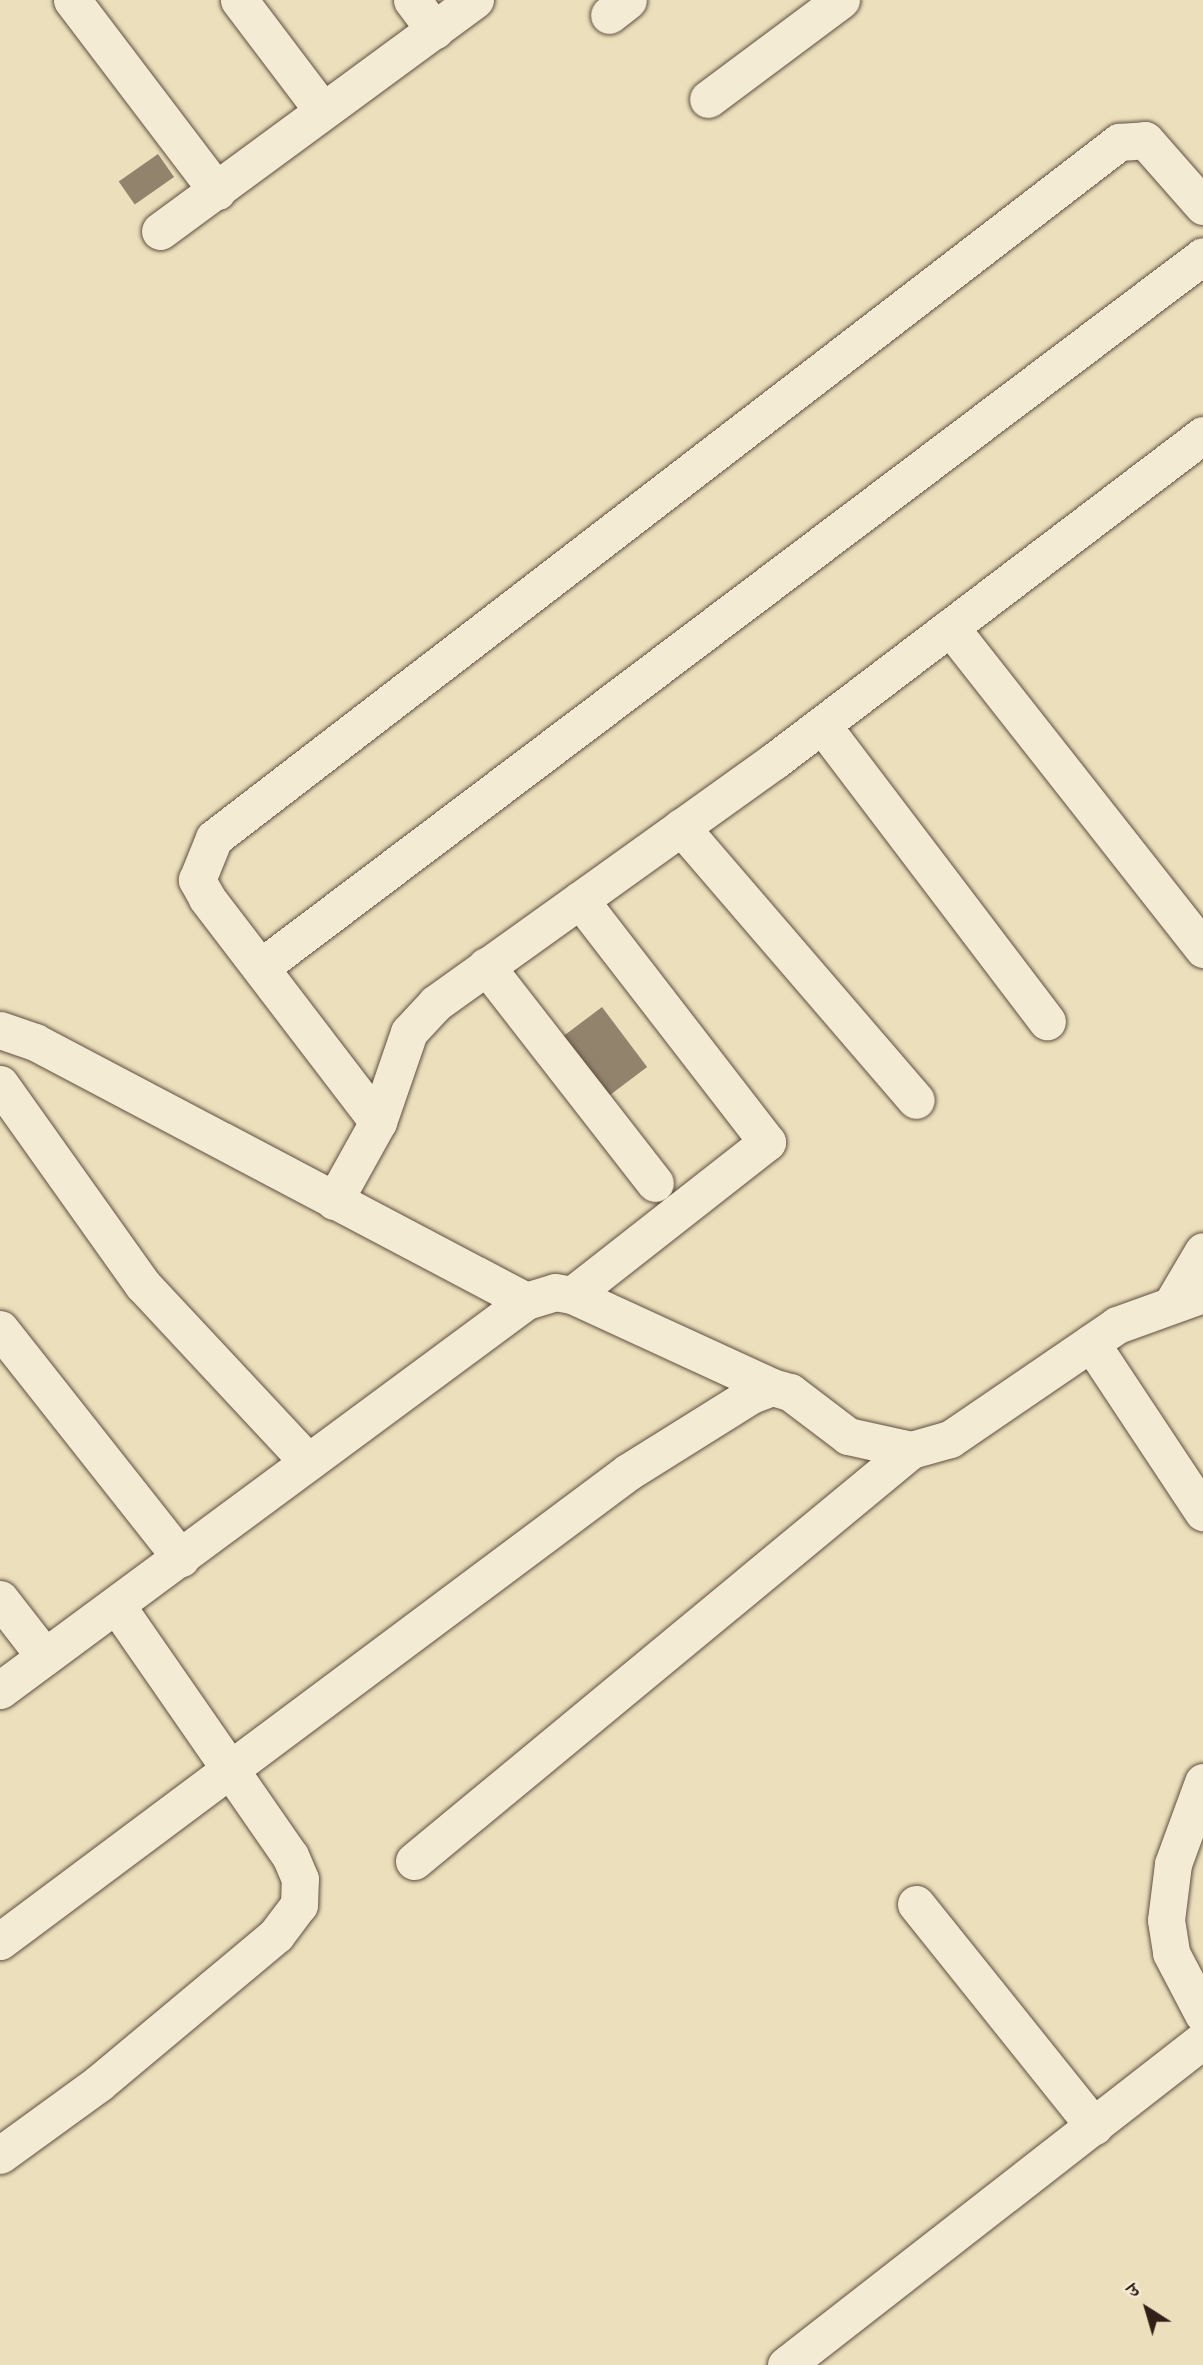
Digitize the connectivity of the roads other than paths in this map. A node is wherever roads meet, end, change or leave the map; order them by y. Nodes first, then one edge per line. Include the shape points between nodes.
1 (72, 0) edge
2 (239, 0) edge
3 (412, 0) edge
4 (475, 0) edge
5 (841, 0) edge
6 (435, 30) junction
7 (708, 99) dead end
8 (323, 111) junction
9 (217, 191) junction
10 (1203, 206) edge
11 (160, 231) dead end
12 (1203, 256) edge
13 (1203, 435) edge
14 (950, 627) junction
15 (822, 724) junction
16 (681, 827) junction
17 (580, 900) junction
18 (1203, 949) edge
19 (486, 966) junction
20 (261, 967) junction
21 (1047, 1021) dead end
22 (0, 1030) edge
23 (0, 1084) edge
24 (916, 1100) dead end
25 (379, 1122) junction
26 (655, 1183) dead end
27 (334, 1200) junction
28 (1203, 1251) edge
29 (572, 1295) junction
30 (1188, 1298) edge
31 (526, 1301) junction
32 (0, 1329) edge
33 (1091, 1343) junction
34 (772, 1387) junction
35 (911, 1450) junction
36 (308, 1462) junction
37 (1203, 1511) edge
38 (181, 1558) junction
39 (0, 1599) edge
40 (117, 1606) junction
41 (45, 1657) junction
42 (0, 1690) edge
43 (227, 1767) junction
44 (1203, 1782) edge
45 (414, 1861) dead end
46 (916, 1904) dead end
47 (0, 1941) edge
48 (1203, 2014) edge
49 (1203, 2040) edge
50 (1094, 2126) junction
51 (0, 2155) edge
52 (786, 2365) edge

1 - 9 street
2 - 8 street
3 - 6 street
4 - 6 street
5 - 7 street
6 - 8 street
8 - 9 street
9 - 11 street
10 - 20 street via 1144,140 1119,142 245,809 214,838 197,880
12 - 20 street
13 - 14 street
14 - 15 street
14 - 18 street
15 - 16 street
15 - 21 street
16 - 17 street
16 - 24 street
17 - 19 street
17 - 29 street via 767,1142
19 - 25 street via 418,1020
19 - 26 street
20 - 25 street
22 - 27 street
23 - 36 street via 143,1285 204,1357
25 - 27 street
27 - 31 street
28 - 30 street
29 - 31 street via 555,1292
29 - 34 street
30 - 33 street
31 - 36 street
32 - 38 street
33 - 35 street via 950,1439
33 - 37 street
34 - 35 street via 806,1402 848,1436
34 - 43 street via 675,1439
35 - 45 street
36 - 38 street
38 - 40 street
39 - 41 street
40 - 41 street
40 - 43 street
41 - 42 street
43 - 47 street
43 - 51 street via 290,1856 300,1879 299,1905 276,1935 99,2083
44 - 48 street via 1173,1864 1166,1920 1171,1953
46 - 50 street
49 - 50 street
50 - 52 street

